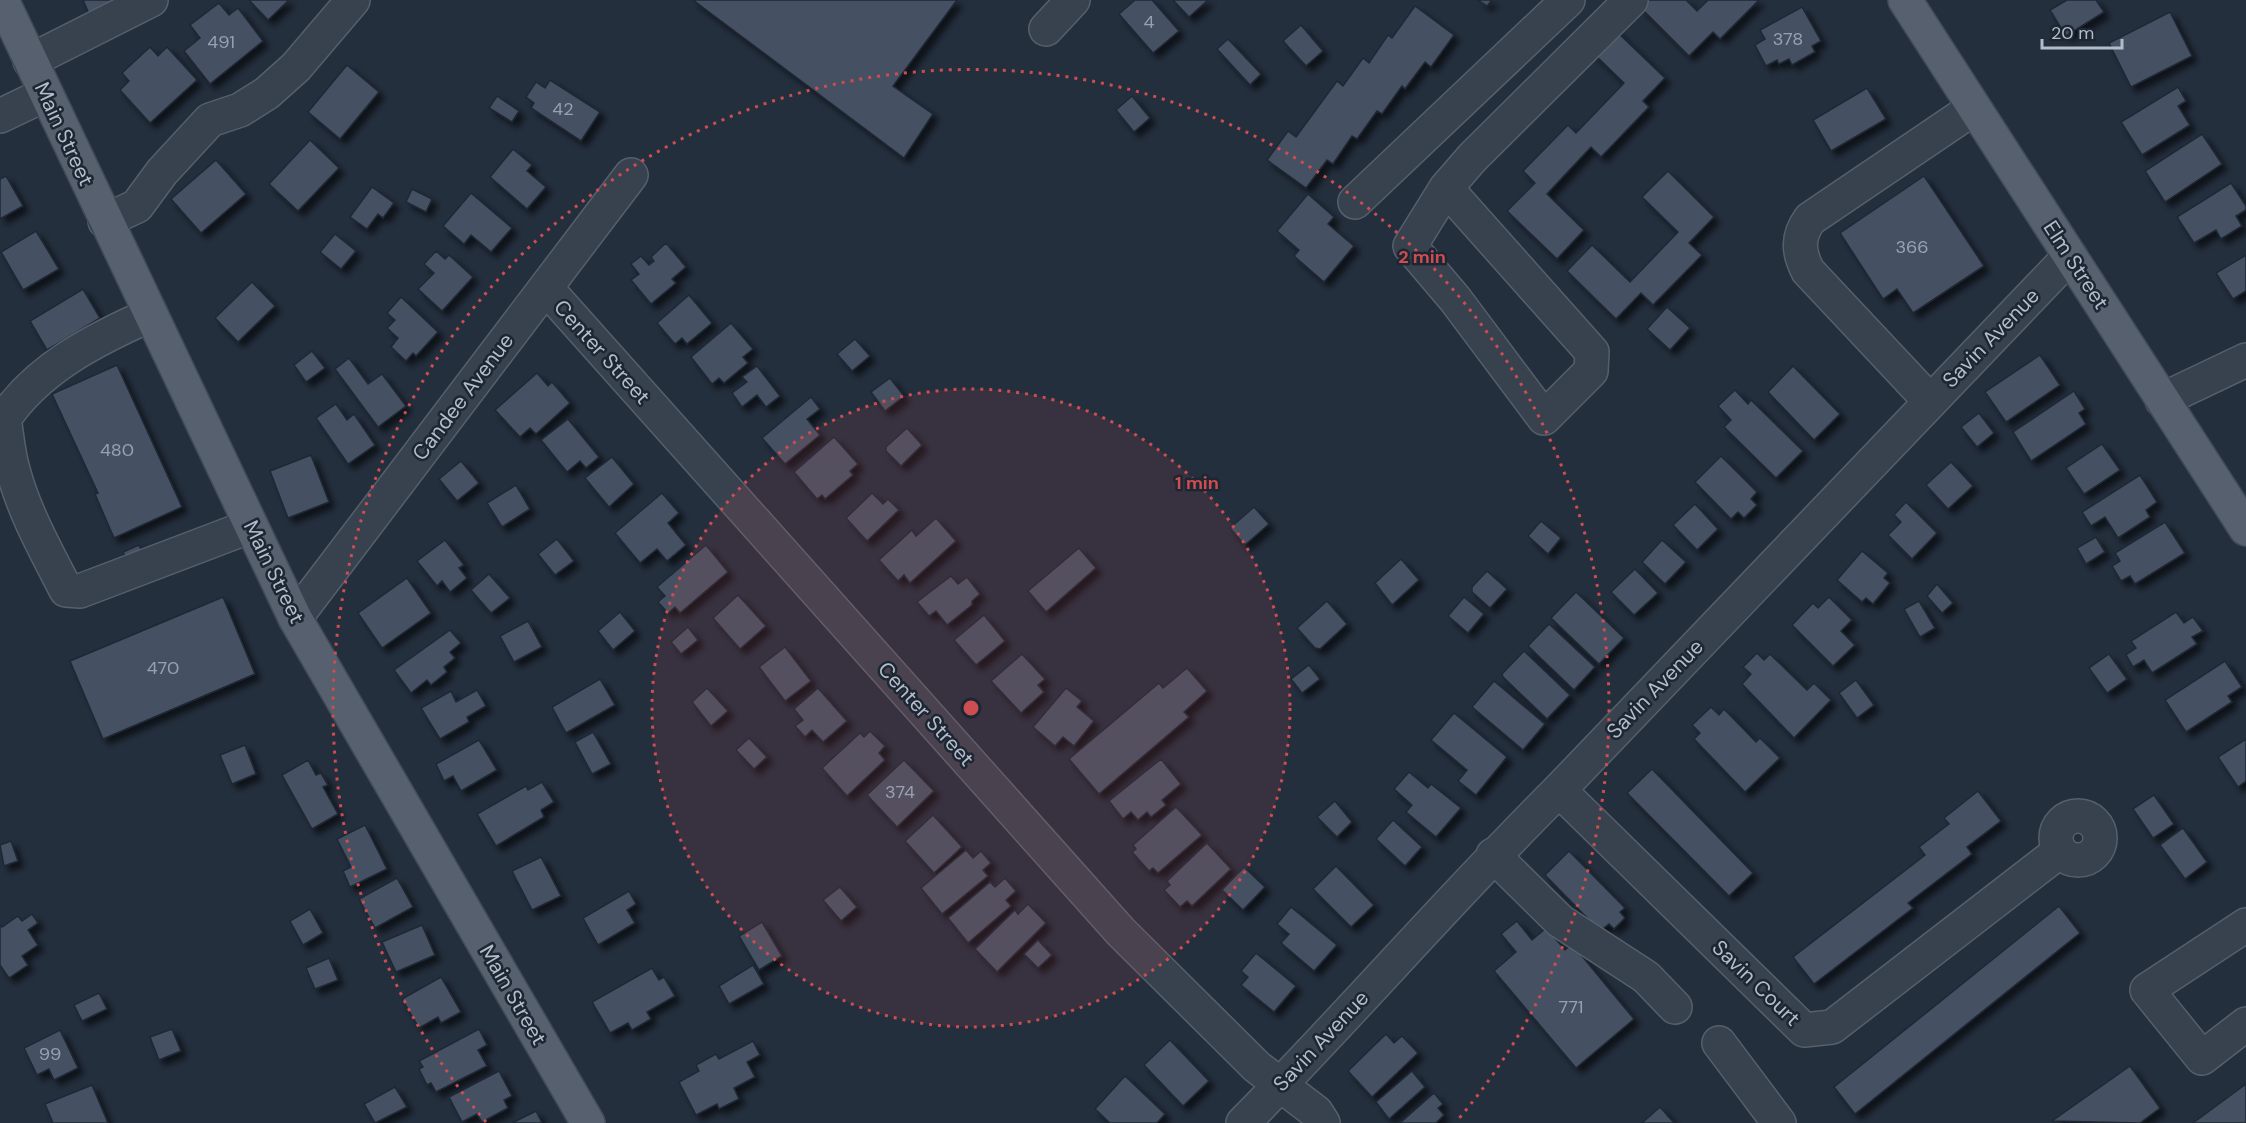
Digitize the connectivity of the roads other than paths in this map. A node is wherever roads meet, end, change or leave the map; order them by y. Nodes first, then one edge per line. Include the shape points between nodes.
1 (2, 0) edge
2 (151, 0) edge
3 (352, 0) edge
4 (1073, 0) edge
5 (1568, 0) edge
6 (1631, 0) edge
7 (1905, 0) edge
8 (1046, 29) dead end
9 (30, 61) junction
10 (46, 94) junction
11 (1974, 108) junction
12 (0, 116) edge
13 (632, 175) dead end
14 (1446, 188) junction
15 (1355, 202) dead end
16 (105, 221) junction
17 (2070, 256) junction
18 (546, 288) junction
19 (150, 315) junction
20 (2243, 368) edge
21 (2162, 400) junction
22 (1930, 401) junction
23 (251, 526) junction
24 (2246, 529) edge
25 (295, 618) junction
26 (1559, 790) junction
27 (2060, 851) dead end
28 (1493, 855) junction
29 (2246, 925) edge
30 (1675, 1007) dead end
31 (2242, 1036) edge
32 (1719, 1043) dead end
33 (1282, 1084) junction
34 (588, 1123) edge
35 (1243, 1123) edge
36 (1323, 1123) edge
37 (1779, 1123) edge

1 - 9 main road, Main Street
2 - 9 street
3 - 16 street via 296,67 274,87 240,110 210,120 137,206
4 - 8 street
5 - 15 street
6 - 14 street
7 - 11 main road, Elm Street
9 - 10 main road, Main Street
10 - 12 street
10 - 16 main road, Main Street
11 - 17 main road, Elm Street
11 - 22 street via 1810,219 1801,234 1799,248 1808,271
13 - 18 street, Candee Avenue
14 - 14 street via 1410,246 1544,418 1591,371 1592,352
16 - 19 main road, Main Street
17 - 21 main road, Elm Street
17 - 22 street, Savin Avenue
18 - 25 street, Candee Avenue
18 - 33 street, Center Street via 1120,932 1257,1067
19 - 23 main road, Main Street
19 - 23 street via 86,346 18,397 4,418 12,468 26,510 66,590 80,591
20 - 21 street
21 - 24 main road, Elm Street
22 - 26 street, Savin Avenue
23 - 25 main road, Main Street
25 - 34 main road, Main Street
26 - 27 street, Savin Court via 1804,1030 1832,1027
26 - 28 street, Savin Avenue
28 - 30 street via 1560,921 1646,977
28 - 33 street, Savin Avenue
29 - 31 street via 2147,990 2202,1058
32 - 37 street
33 - 35 street, Savin Avenue
33 - 36 street, Center Street via 1316,1112

